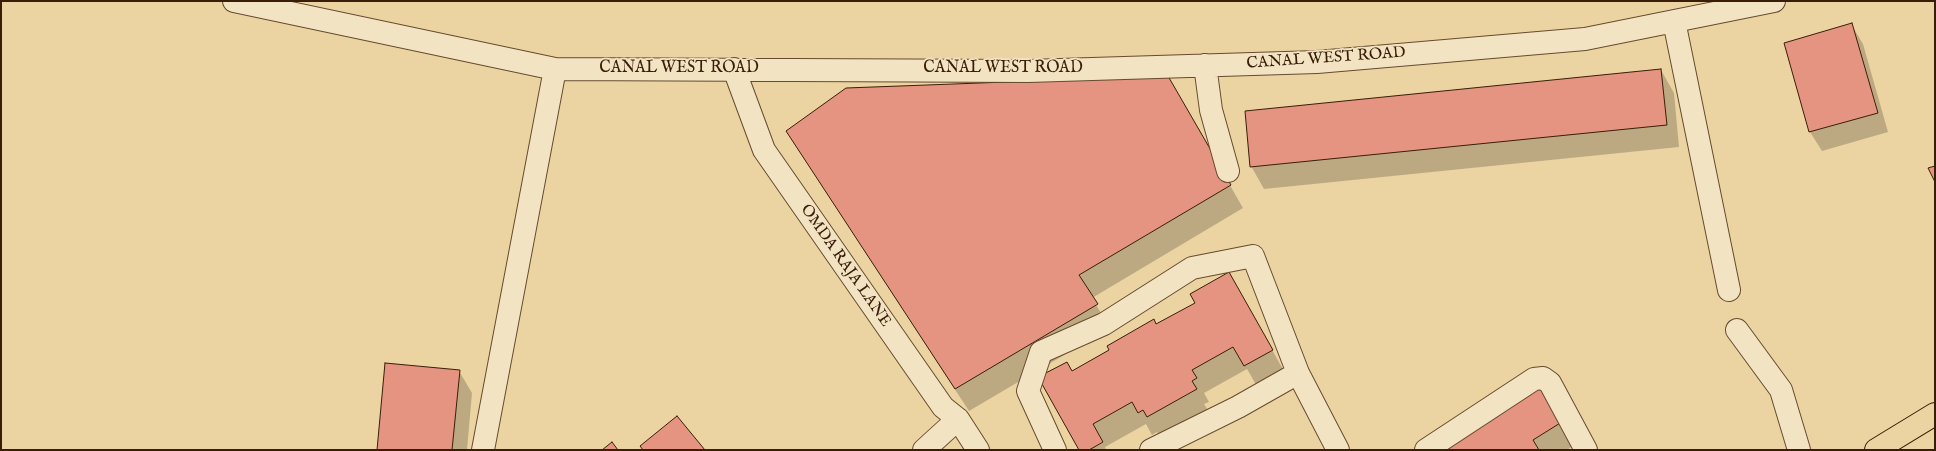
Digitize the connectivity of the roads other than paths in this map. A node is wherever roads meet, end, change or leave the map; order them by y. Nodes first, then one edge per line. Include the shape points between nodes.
1 (234, 1) edge
2 (1774, 1) edge
3 (1674, 21) junction
4 (1205, 65) junction
5 (555, 69) junction
6 (734, 69) junction
7 (1228, 171) dead end
8 (1729, 290) dead end
9 (1738, 330) dead end
10 (1298, 373) junction
11 (1935, 414) edge
12 (958, 419) junction
13 (483, 450) edge
14 (924, 450) edge
15 (978, 450) edge
16 (1055, 450) edge
17 (1151, 450) edge
18 (1338, 450) edge
19 (1426, 450) edge
20 (1586, 450) edge
21 (1799, 450) edge
22 (1876, 450) edge

1 - 5 street, CANAL WEST ROAD
2 - 3 street, CANAL WEST ROAD
3 - 4 street, CANAL WEST ROAD via 1585,39 1317,62
3 - 8 street
4 - 6 street, CANAL WEST ROAD via 1028,71
4 - 7 street via 1211,110
5 - 6 street, CANAL WEST ROAD
5 - 13 street
6 - 12 street, OMDA RAJA LANE via 764,150 943,407
9 - 21 street via 1781,390
10 - 16 street via 1253,256 1192,268 1104,324 1041,352 1028,391
10 - 17 street via 1238,407
10 - 18 street
11 - 22 main road
12 - 14 street
12 - 15 street, OMDA RAJA LANE
19 - 20 street via 1534,379 1543,378 1550,383

